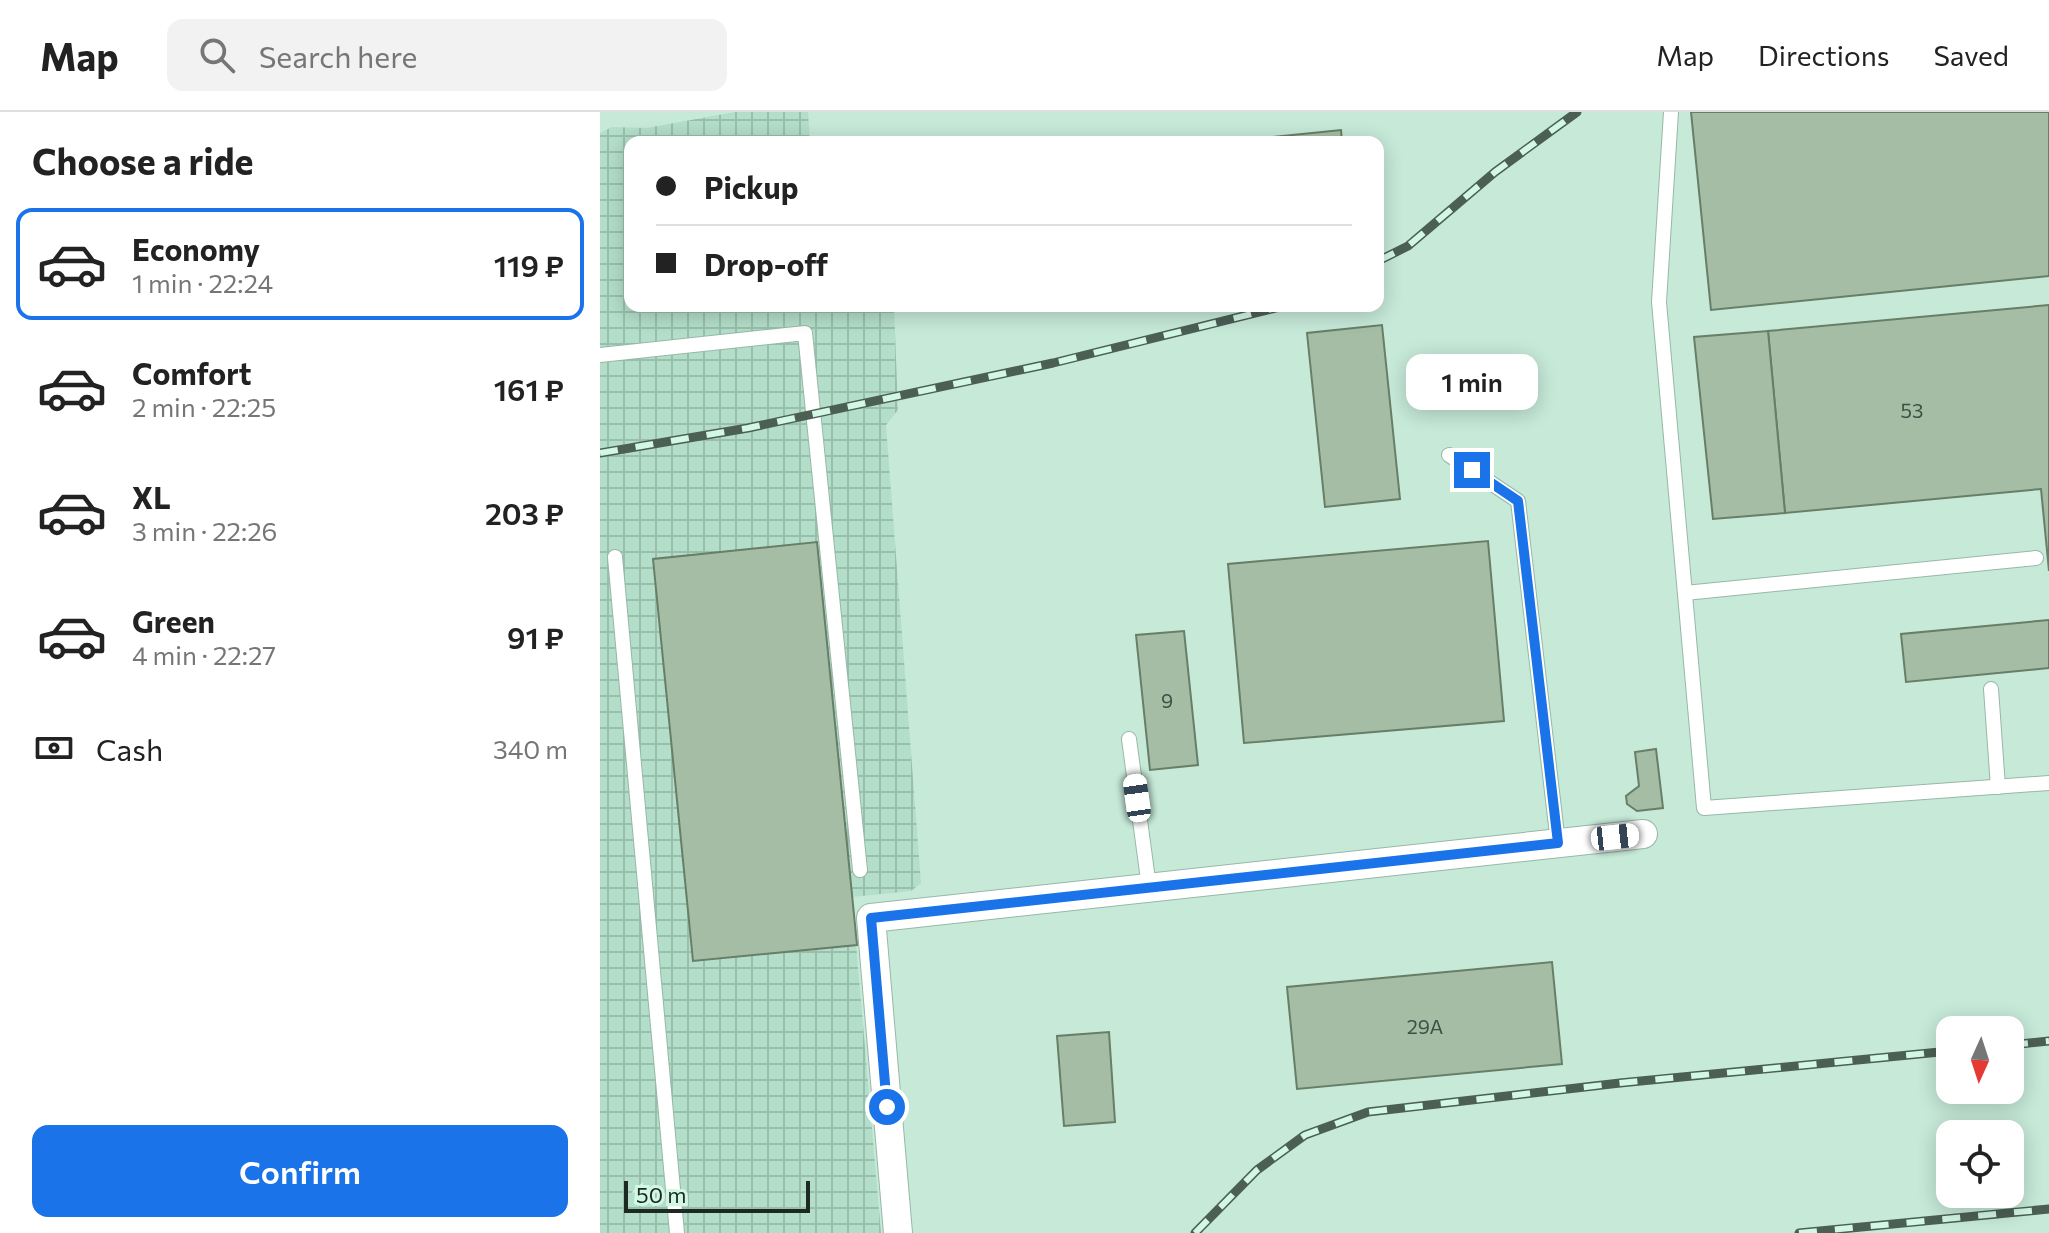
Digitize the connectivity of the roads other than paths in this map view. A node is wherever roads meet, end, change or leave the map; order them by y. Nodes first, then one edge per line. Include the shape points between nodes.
1 (1671, 112) edge
2 (600, 355) edge
3 (1449, 455) dead end
4 (615, 557) dead end
5 (2036, 558) dead end
6 (1685, 593) junction
7 (1991, 689) dead end
8 (1129, 739) dead end
9 (2049, 783) edge
10 (1998, 787) junction
11 (1643, 834) dead end
12 (1558, 843) junction
13 (860, 870) dead end
14 (1149, 887) junction
15 (677, 1233) edge
16 (898, 1233) edge

1 - 6 lane via 1659,302
2 - 13 lane via 805,333
3 - 12 lane via 1518,501
4 - 15 lane
5 - 6 lane
6 - 10 lane via 1704,808
7 - 10 lane
8 - 14 lane
9 - 10 lane
11 - 12 street
12 - 14 street
14 - 16 street via 871,918

